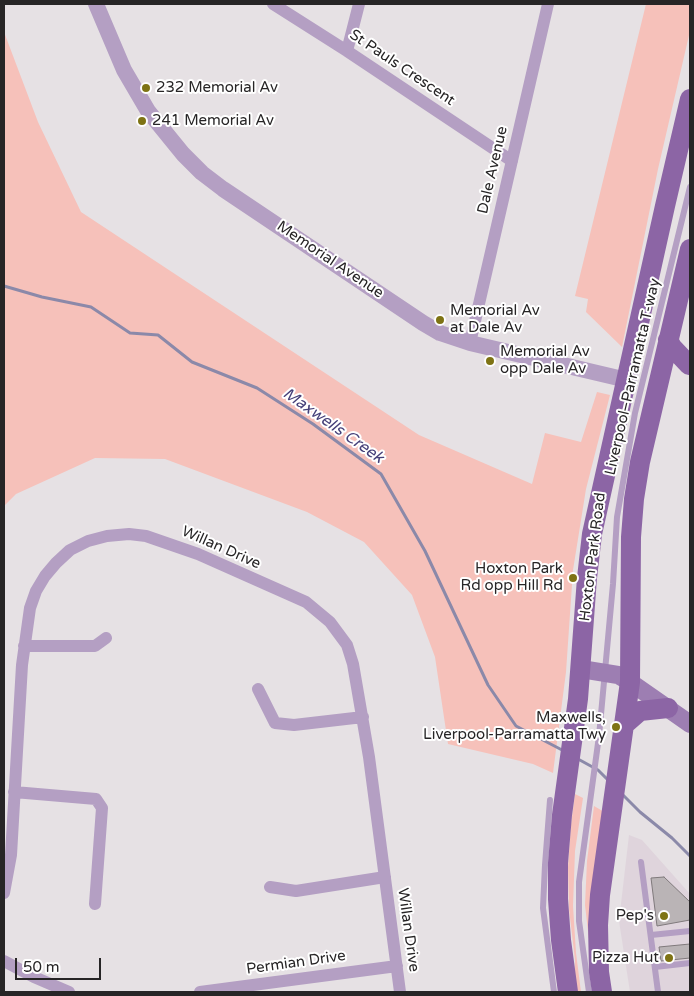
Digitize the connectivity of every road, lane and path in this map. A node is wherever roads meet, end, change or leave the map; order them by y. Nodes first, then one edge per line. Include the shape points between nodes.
1 (96, 4) edge
2 (273, 4) edge
3 (358, 4) edge
4 (548, 4) edge
5 (348, 51) junction
6 (690, 100) edge
7 (512, 161) junction
8 (690, 187) edge
9 (690, 248) edge
10 (668, 340) junction
11 (470, 343) junction
12 (690, 365) edge
13 (642, 384) junction
14 (106, 638) dead end
15 (24, 646) junction
16 (581, 669) junction
17 (605, 672) junction
18 (630, 682) junction
19 (258, 689) dead end
20 (668, 708) junction
21 (363, 717) junction
22 (690, 724) edge
23 (624, 726) junction
24 (14, 792) junction
25 (550, 800) dead end
26 (641, 862) dead end
27 (385, 878) junction
28 (270, 887) dead end
29 (4, 893) edge
30 (95, 904) dead end
31 (690, 931) edge
32 (651, 935) junction
33 (4, 961) edge
34 (690, 963) edge
35 (396, 966) junction
36 (655, 967) junction
37 (286, 986) edge
38 (69, 992) edge
39 (200, 992) edge
40 (400, 992) edge
41 (554, 992) edge
42 (568, 992) edge
43 (589, 992) edge
44 (602, 992) edge
45 (658, 992) edge

1 - 11 street, Memorial Avenue via 137,94 167,135 202,173 423,323 440,333
2 - 5 street, St Pauls Crescent
3 - 5 street
4 - 7 street, Dale Avenue
5 - 7 street, St Pauls Crescent
6 - 13 main road, Hoxton Park Road via 665,206
7 - 11 street, Dale Avenue
8 - 13 lane, Liverpool–Parramatta T-way
9 - 10 main road, Hoxton Park Road
10 - 12 main road
10 - 13 main road, Hoxton Park Road
11 - 13 street, Memorial Avenue
13 - 16 main road, Hoxton Park Road via 592,534
13 - 17 lane, Liverpool–Parramatta T-way via 617,517
13 - 18 main road, Hoxton Park Road via 640,462 632,516
14 - 15 street via 95,646
15 - 21 street, Willan Drive via 36,591 45,576 70,550 107,536 146,536 198,554 306,602 319,611 347,645 354,664
15 - 24 street, Willan Drive
16 - 17 main road
16 - 42 main road, Hoxton Park Road via 562,815 557,882
17 - 18 main road
17 - 43 lane, Liverpool–Parramatta T-way via 579,882 579,921
18 - 20 main road
18 - 23 main road, Hoxton Park Road
19 - 21 street via 276,723 294,725
20 - 22 main road
20 - 23 main road via 640,710
21 - 27 street, Willan Drive
23 - 44 main road, Hoxton Park Road via 600,895 598,925
24 - 29 street, Willan Drive via 11,854
24 - 30 street via 96,799 102,808
25 - 41 lane via 543,908
26 - 32 lane
27 - 28 street via 296,891
27 - 35 street, Willan Drive
31 - 32 lane
32 - 36 lane
33 - 38 street
34 - 36 lane
35 - 37 street, Permian Drive
35 - 40 street, Willan Drive
36 - 45 lane
37 - 39 street, Permian Drive

